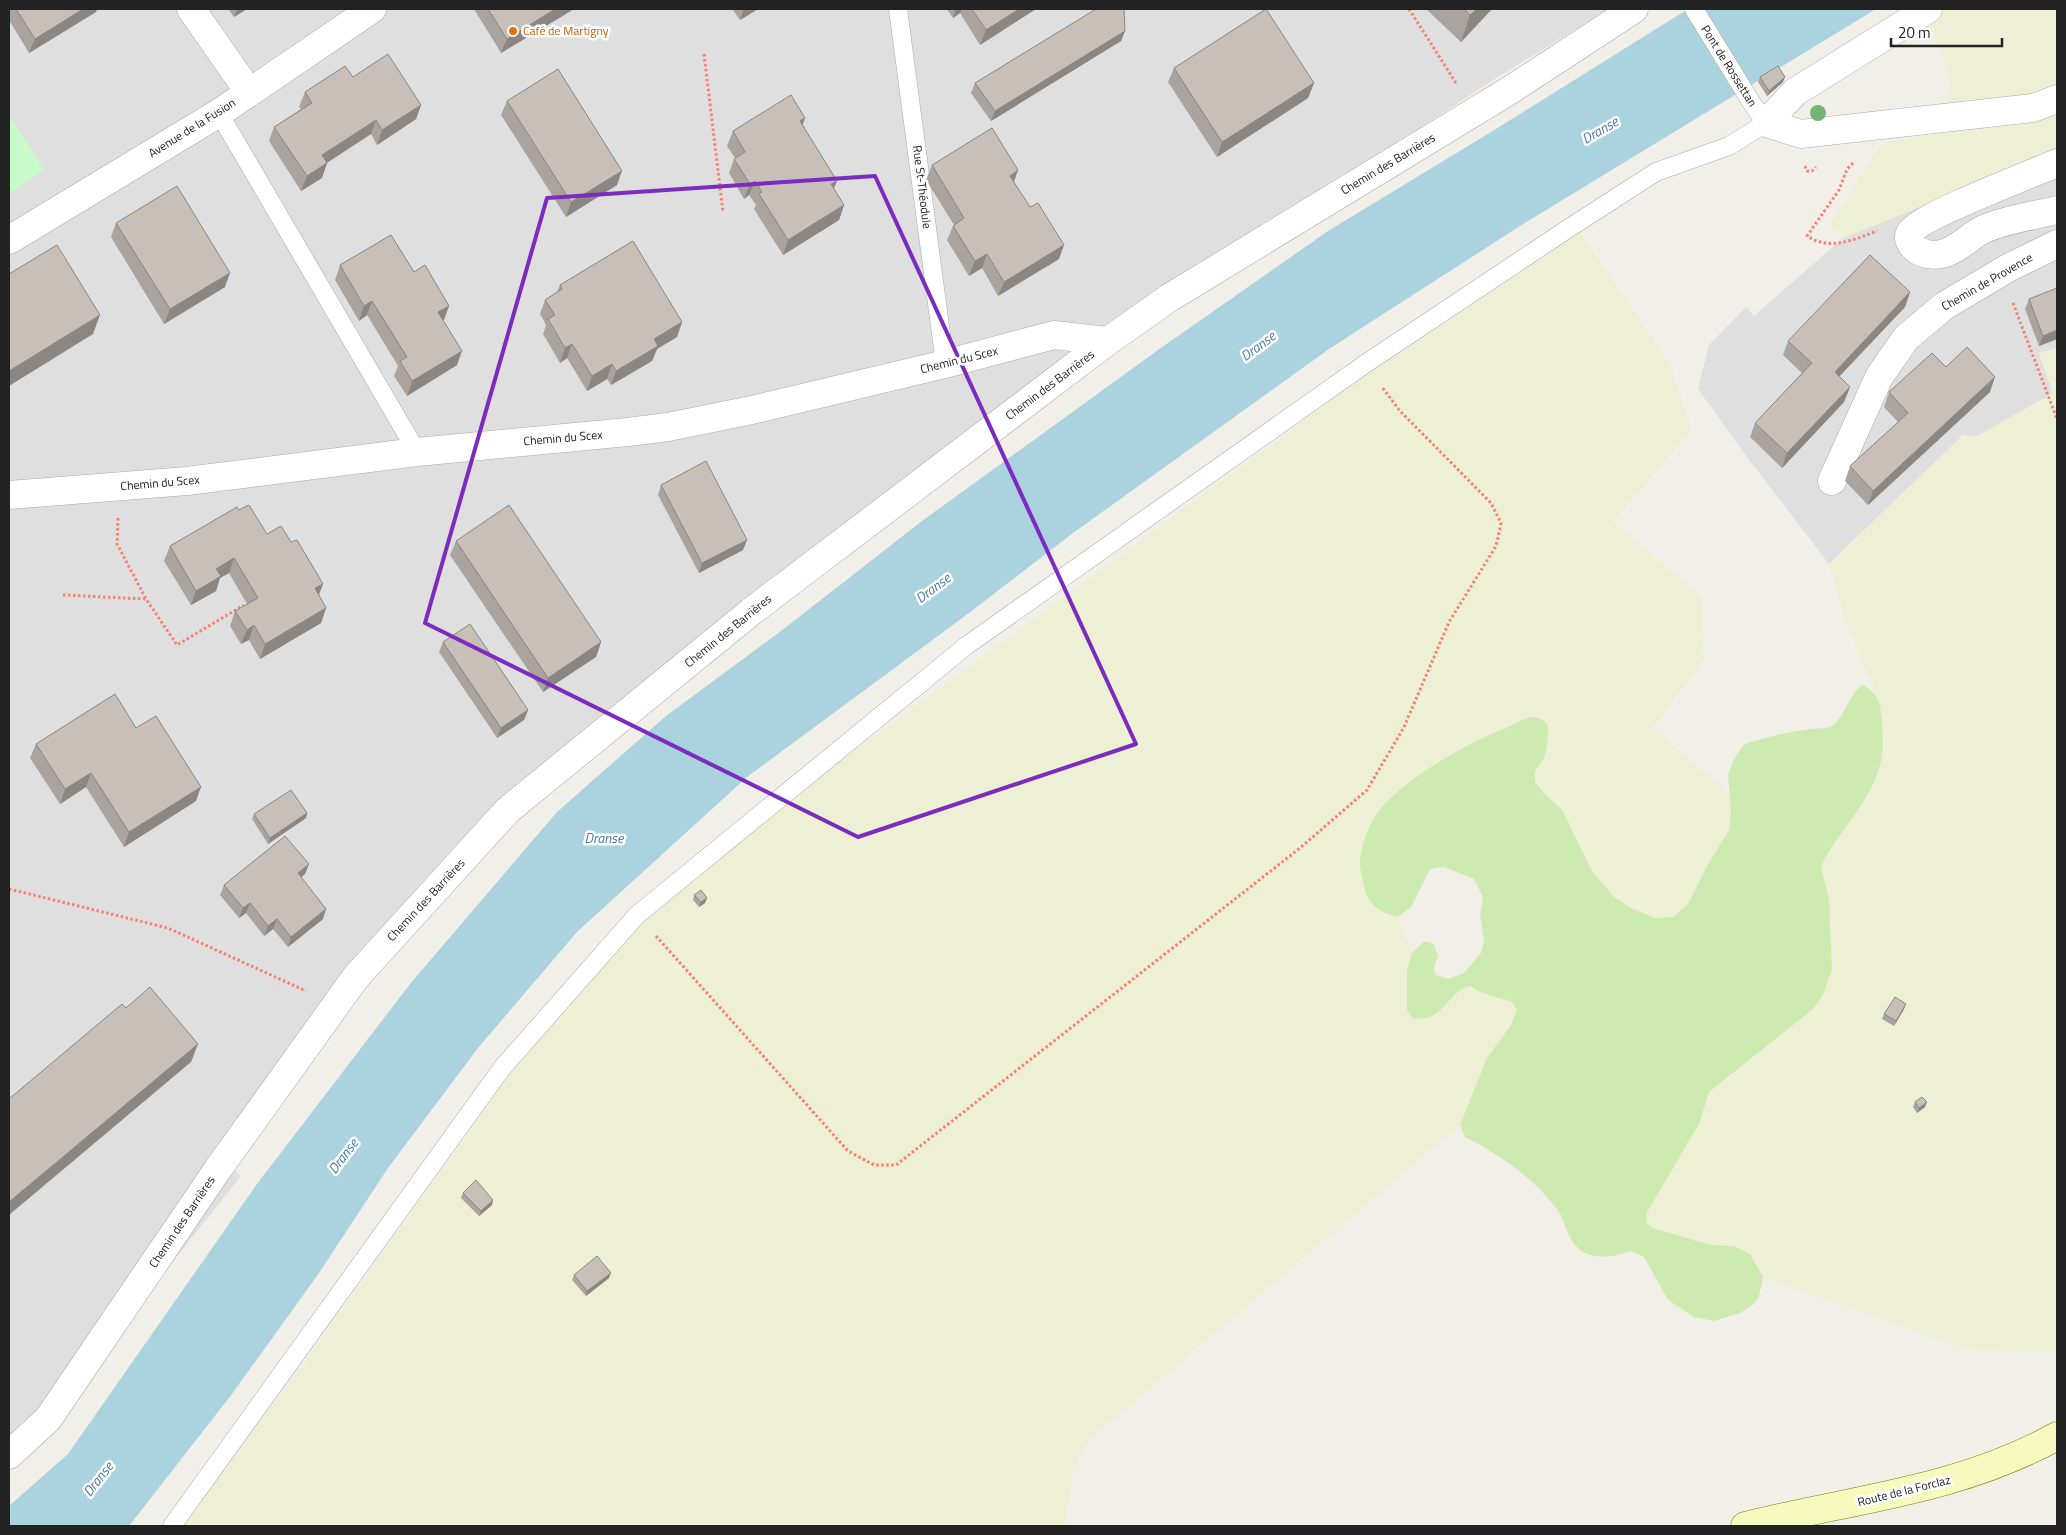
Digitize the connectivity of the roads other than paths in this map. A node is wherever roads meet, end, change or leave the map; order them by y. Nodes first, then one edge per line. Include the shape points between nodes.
1 (191, 9) edge
2 (372, 9) edge
3 (898, 9) edge
4 (1634, 9) edge
5 (1694, 9) edge
6 (1928, 9) edge
7 (249, 92) junction
8 (2057, 99) edge
9 (1758, 112) junction
10 (219, 113) junction
11 (2057, 163) edge
12 (2057, 210) edge
13 (9, 240) edge
14 (2057, 244) edge
15 (1108, 342) junction
16 (945, 364) junction
17 (417, 452) junction
18 (1832, 481) dead end
19 (9, 495) edge
20 (2057, 1436) edge
21 (9, 1455) edge
22 (172, 1526) edge
23 (1745, 1526) edge

1 - 7 street
2 - 7 street, Avenue de la Fusion
3 - 16 lane, Rue St-Théodule
4 - 15 street, Chemin des Barrières via 1169,298
5 - 9 lane, Pont de Rossettan
6 - 9 street
7 - 10 street, Avenue de la Fusion
8 - 9 street via 2033,108 1801,134
9 - 22 lane via 1730,146 1656,172 1569,228 1365,364 966,646 637,915 502,1068
10 - 13 street, Avenue de la Fusion
10 - 17 lane
11 - 12 street via 1919,223 1910,232 1909,240 1922,253 1941,254 1994,225
14 - 18 street, Chemin de Provence via 2008,268 1944,306 1906,338 1880,377
15 - 16 street, Chemin du Scex via 1054,335
15 - 21 street, Chemin des Barrières via 752,611 508,810 356,977 218,1169 48,1419
16 - 17 street, Chemin du Scex via 668,427
17 - 19 street, Chemin du Scex via 187,481
20 - 23 main road, Route de la Forclaz via 2017,1457 1965,1476

